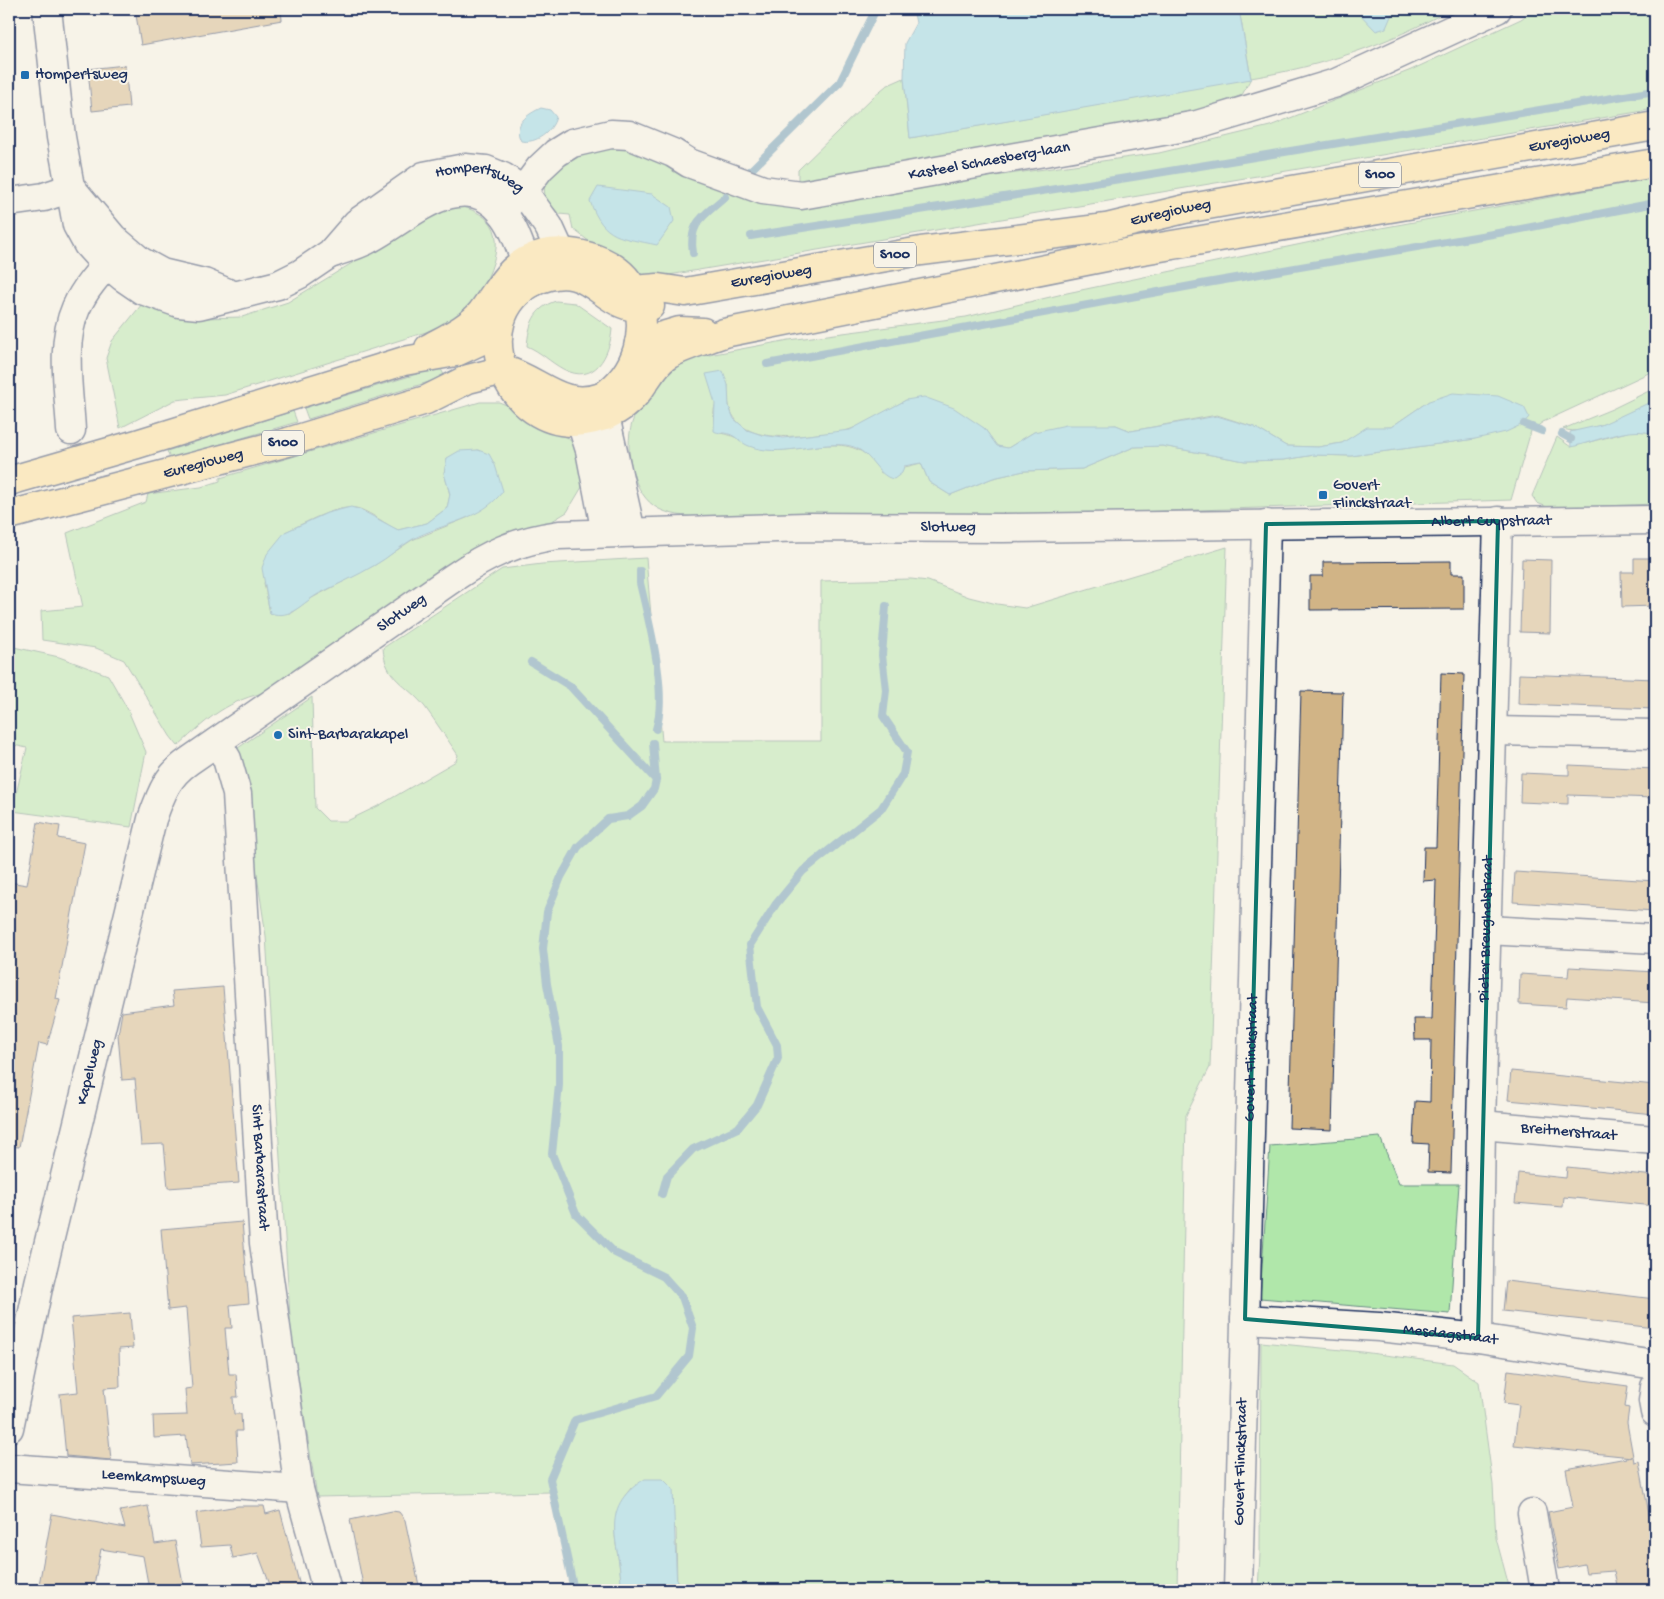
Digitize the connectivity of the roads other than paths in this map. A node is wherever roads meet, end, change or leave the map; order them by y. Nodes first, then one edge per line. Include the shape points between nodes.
1 (47, 9) edge
2 (1497, 9) edge
3 (1655, 126) edge
4 (1655, 163) edge
5 (71, 188) junction
6 (523, 191) junction
7 (9, 202) edge
8 (501, 211) junction
9 (560, 251) junction
10 (331, 253) junction
11 (114, 256) junction
12 (529, 272) junction
13 (635, 299) junction
14 (489, 323) junction
15 (724, 333) junction
16 (639, 343) junction
17 (508, 380) junction
18 (596, 412) junction
19 (71, 430) dead end
20 (9, 481) edge
21 (9, 515) edge
22 (1655, 520) edge
23 (1498, 521) junction
24 (1266, 524) junction
25 (618, 533) junction
26 (1493, 731) junction
27 (1655, 734) edge
28 (217, 742) junction
29 (1487, 930) junction
30 (1655, 939) edge
31 (1481, 1125) junction
32 (1655, 1140) edge
33 (1245, 1319) junction
34 (1478, 1338) junction
35 (1655, 1365) edge
36 (1655, 1387) edge
37 (1655, 1412) edge
38 (9, 1428) edge
39 (9, 1468) edge
40 (299, 1489) junction
41 (1532, 1513) dead end
42 (326, 1590) edge
43 (1238, 1590) edge
44 (1545, 1590) edge

1 - 5 street, Hompertsweg via 61,137
2 - 6 street, Kasteel Schaesberg-laan via 1336,83 1197,125 801,195 763,190 689,163 629,135 611,134 572,143 556,153
3 - 13 main road, Euregioweg / S100 via 1185,209 1106,228 921,250 685,292 662,304
4 - 15 main road, Euregioweg / S100 via 1131,252
5 - 7 street via 39,198
5 - 11 street, Hompertsweg via 77,225 88,245
6 - 8 street, Kasteel Schaesberg-laan
6 - 9 street, Hompertsweg via 549,227
6 - 10 street, Hompertsweg via 486,170 464,168 424,176 357,222
8 - 10 street, Hompertsweg via 487,199 473,194 439,197 418,206 366,241
8 - 12 street, Hompertsweg
9 - 12 main road via 542,254
9 - 13 main road via 590,256 608,265 625,279
10 - 11 street, Hompertsweg via 278,285 199,305 179,303 142,290
11 - 19 street via 89,285 72,320 68,360
12 - 13 main road via 579,277 620,304
12 - 14 main road via 512,271 499,284
13 - 16 main road
14 - 17 main road
14 - 20 main road, S100 via 456,333 404,361 146,442
15 - 16 main road, Euregioweg / S100 via 680,331
15 - 18 main road, Euregioweg / S100 via 667,355 629,401
16 - 18 main road via 630,370
17 - 18 main road via 527,405 546,416 564,421
17 - 21 main road, Euregioweg / S100
18 - 25 street
22 - 23 street, Albert Cuypstraat
23 - 24 street, Albert Cuypstraat
23 - 26 street, Pieter Breughelstraat
24 - 25 street, Slotweg via 806,527
24 - 33 street, Govert Flinckstraat
25 - 28 street, Slotweg via 542,538 498,550
26 - 27 street
26 - 29 street, Pieter Breughelstraat
28 - 38 street, Kapelweg via 174,771 163,788 152,819 39,1283
28 - 40 street, Sint Barbarastraat via 237,794 264,1243
29 - 30 street
29 - 31 street, Pieter Breughelstraat
31 - 32 street, Breitnerstraat
31 - 34 street, Pieter Breughelstraat
33 - 34 street, Mesdagstraat via 1379,1327
33 - 43 street, Govert Flinckstraat
34 - 35 street, Mesdagstraat
36 - 37 street
39 - 40 street, Leemkampsweg
40 - 42 street, Sint Barbarastraat
41 - 44 street

